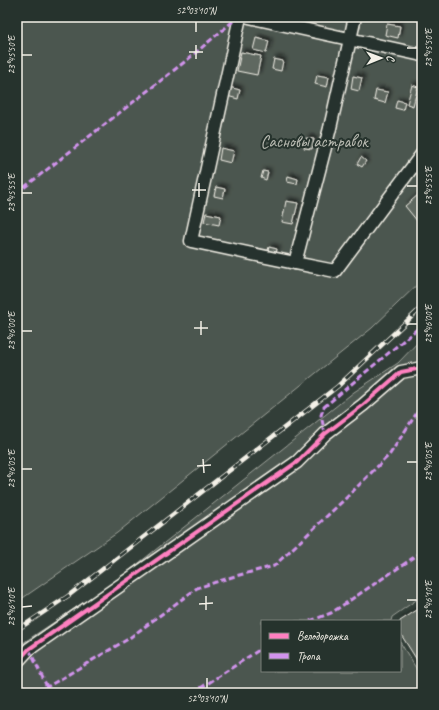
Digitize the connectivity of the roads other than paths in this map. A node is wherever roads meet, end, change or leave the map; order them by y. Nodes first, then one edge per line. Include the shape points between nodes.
1 (240, 17) edge
2 (249, 17) edge
3 (355, 17) edge
4 (350, 38) junction
5 (422, 55) edge
6 (422, 154) edge
7 (295, 264) junction
8 (422, 368) edge
9 (17, 662) edge

1 - 7 street via 191,241
2 - 4 street
3 - 4 street
4 - 5 street
4 - 7 street
6 - 7 street via 335,271
8 - 9 street via 401,372 325,434 297,462 29,649

